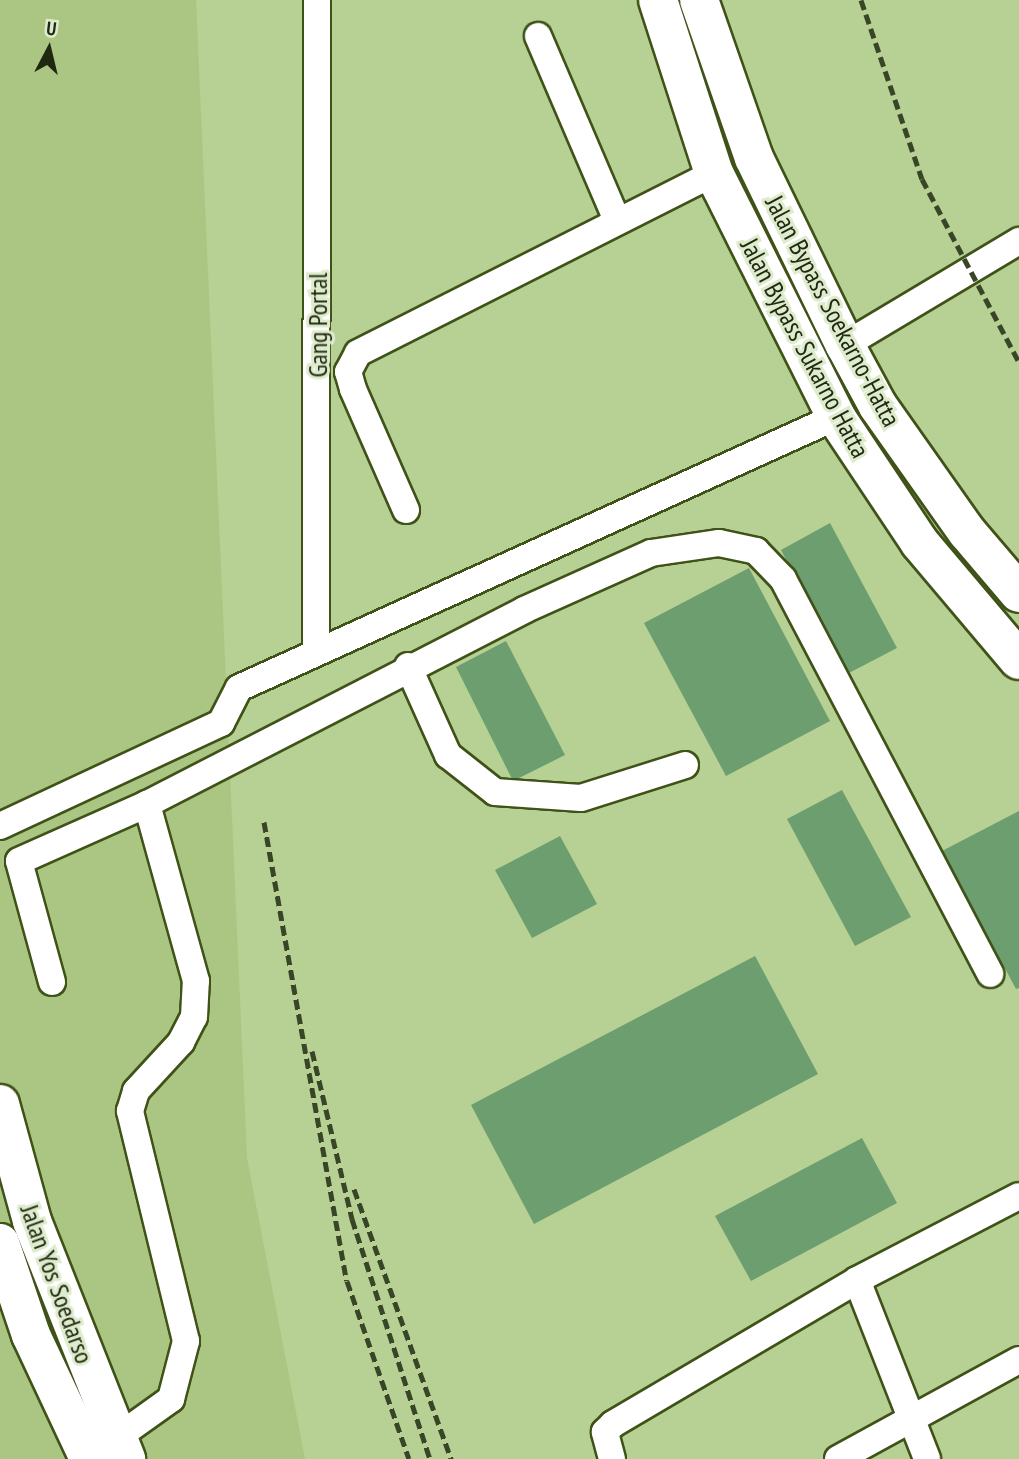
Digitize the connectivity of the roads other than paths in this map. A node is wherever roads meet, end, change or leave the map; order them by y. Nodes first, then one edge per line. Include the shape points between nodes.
1 (317, 0) edge
2 (658, 0) edge
3 (699, 0) edge
4 (538, 36) dead end
5 (714, 173) junction
6 (617, 220) junction
7 (1019, 241) edge
8 (845, 345) junction
9 (836, 417) junction
10 (406, 510) dead end
11 (1019, 593) edge
12 (316, 650) junction
13 (1019, 660) edge
14 (408, 666) junction
15 (685, 765) dead end
16 (147, 804) junction
17 (0, 826) edge
18 (10, 864) edge
19 (990, 974) dead end
20 (52, 982) dead end
21 (0, 1104) edge
22 (1019, 1196) edge
23 (0, 1243) edge
24 (857, 1280) junction
25 (1019, 1360) edge
26 (912, 1422) junction
27 (110, 1452) edge
28 (612, 1459) edge
29 (838, 1459) edge
30 (927, 1459) edge

1 - 12 street, Gang Portal
2 - 5 highway, Jalan Bypass Sukarno Hatta
3 - 8 highway, Jalan Bypass Soekarno-Hatta via 754,158
4 - 6 street
5 - 6 street
5 - 9 highway, Jalan Bypass Sukarno Hatta
6 - 10 street via 358,353 348,372 353,389
7 - 8 street
8 - 11 highway, Jalan Bypass Soekarno-Hatta via 900,438
9 - 12 street
9 - 13 highway, Jalan Bypass Sukarno Hatta via 920,543
12 - 17 street via 239,688 221,723
14 - 15 street via 448,755 495,792 581,798
14 - 16 street
14 - 19 street via 650,553 719,543 756,551 783,579
16 - 18 street
16 - 27 street via 195,981 194,1017 181,1042 136,1091 130,1111 186,1341 171,1399
18 - 20 street
21 - 27 highway, Jalan Yos Soedarso via 32,1221
22 - 24 street
23 - 27 highway, Jalan Yos Soedarso via 31,1335
24 - 26 street
24 - 28 street via 612,1424 605,1432
25 - 26 street
26 - 29 street
26 - 30 street

